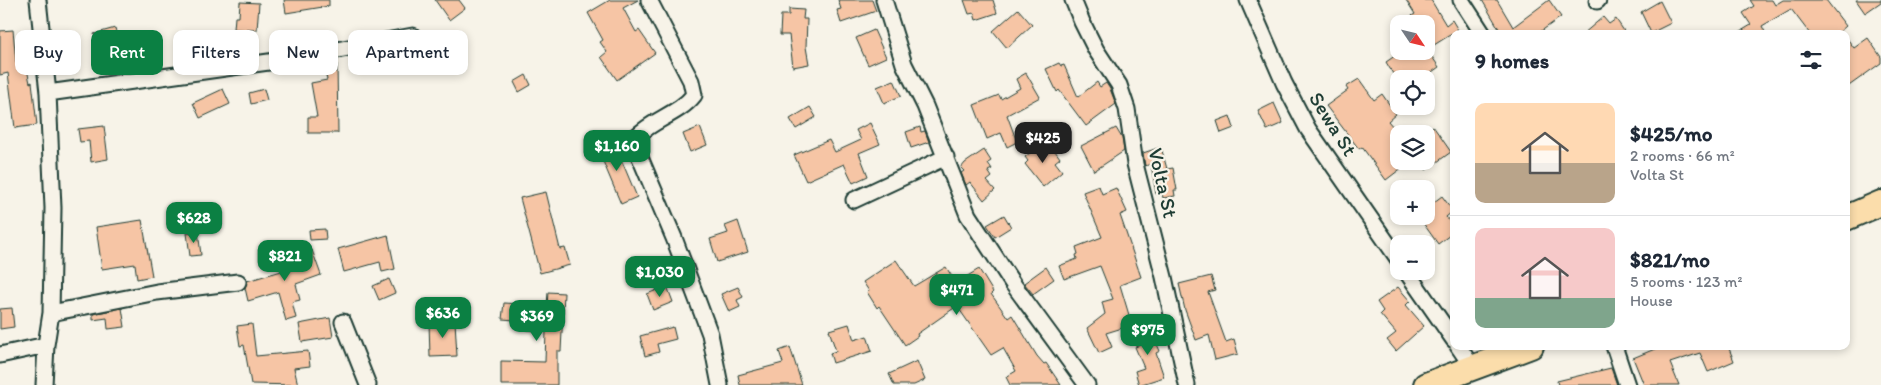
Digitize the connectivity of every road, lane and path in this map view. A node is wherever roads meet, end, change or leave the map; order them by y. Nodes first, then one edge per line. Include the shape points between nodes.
1 (38, 0) edge
2 (650, 0) edge
3 (884, 0) edge
4 (1073, 0) edge
5 (1248, 0) edge
6 (1461, 0) edge
7 (1480, 30) edge
8 (348, 48) edge
9 (48, 93) junction
10 (946, 157) junction
11 (854, 200) dead end
12 (1881, 203) edge
13 (1850, 216) edge
14 (1390, 247) edge
15 (1412, 280) edge
16 (238, 282) dead end
17 (50, 313) junction
18 (344, 322) dead end
19 (1450, 334) edge
20 (46, 345) junction
21 (1461, 350) edge
22 (1520, 350) edge
23 (1615, 350) edge
24 (0, 355) edge
25 (1473, 368) junction
26 (44, 385) edge
27 (368, 385) edge
28 (720, 385) edge
29 (1086, 385) edge
30 (1187, 385) edge
31 (1426, 385) edge
32 (1627, 385) edge

1 - 9 street
2 - 28 street via 691,81 694,95 685,106 647,126 637,136 636,148 710,334
3 - 10 street via 904,64
4 - 30 street, Volta St via 1093,43 1119,85 1127,109 1135,164
5 - 14 street, Sewa St via 1308,129
6 - 7 street
8 - 9 street
9 - 17 street via 52,208
10 - 11 street
10 - 29 street via 968,215 1012,284
12 - 13 highway
15 - 19 street
16 - 17 street via 158,292
17 - 20 street
18 - 27 street
20 - 24 street
20 - 26 street
21 - 25 street
22 - 25 highway
23 - 32 street
25 - 31 highway

